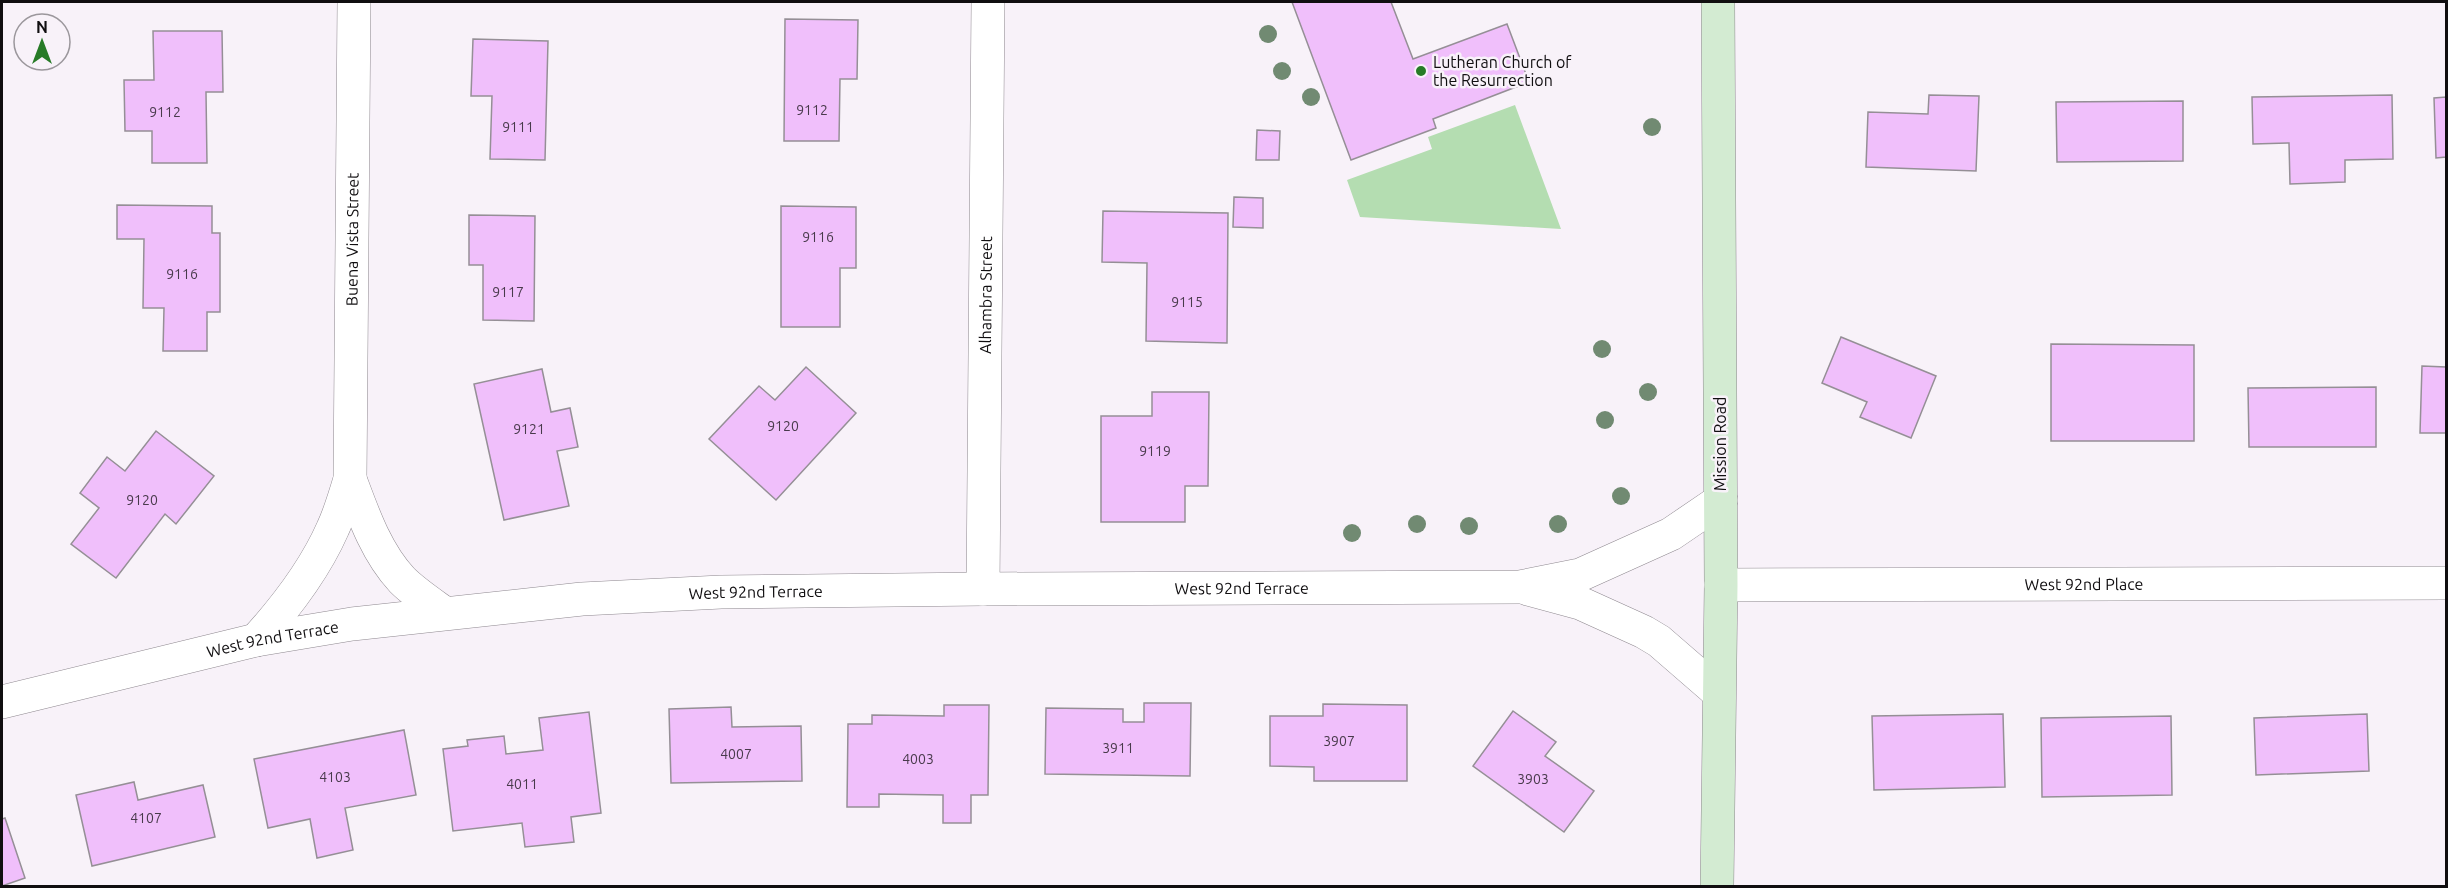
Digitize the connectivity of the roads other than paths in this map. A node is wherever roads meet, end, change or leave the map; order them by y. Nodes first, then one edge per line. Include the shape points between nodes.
1 (354, 2) edge
2 (988, 2) edge
3 (1718, 2) edge
4 (350, 479) junction
5 (1720, 500) junction
6 (2446, 583) edge
7 (1721, 585) junction
8 (1520, 587) junction
9 (983, 589) junction
10 (443, 612) junction
11 (256, 640) junction
12 (1719, 693) junction
13 (2, 702) edge
14 (1718, 886) edge

1 - 4 street, Buena Vista Street
2 - 9 street, Alhambra Street
3 - 5 main road, Mission Road
4 - 10 street, Buena Vista Street via 365,520 389,563 402,580
4 - 11 street, Buena Vista Street via 333,529 300,586
5 - 7 main road, Mission Road
5 - 8 street, West 92nd Terrace via 1671,534 1580,575
6 - 7 street, West 92nd Place
7 - 12 main road, Mission Road
8 - 9 street, West 92nd Terrace
8 - 12 street, West 92nd Terrace via 1580,603 1644,632
9 - 10 street, West 92nd Terrace via 710,593 582,599
10 - 11 street, West 92nd Terrace
11 - 13 street, West 92nd Terrace
12 - 14 main road, Mission Road

